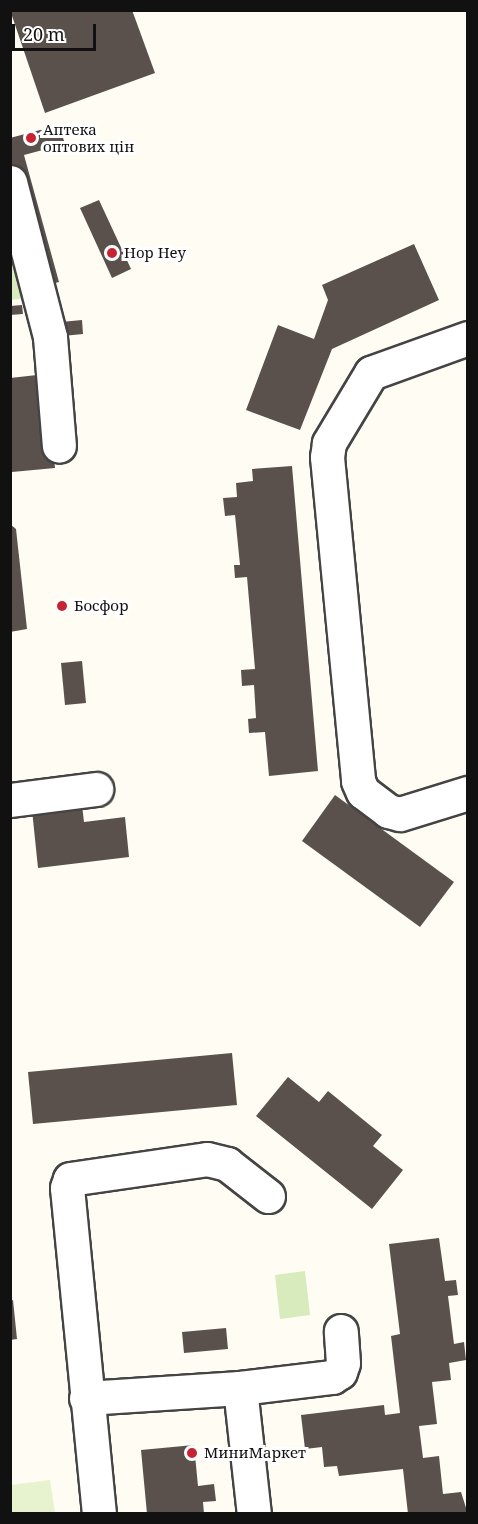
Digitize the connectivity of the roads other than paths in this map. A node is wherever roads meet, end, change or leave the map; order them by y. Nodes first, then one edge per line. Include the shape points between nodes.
1 (10, 182) edge
2 (468, 338) edge
3 (59, 446) dead end
4 (96, 789) dead end
5 (468, 794) edge
6 (10, 800) edge
7 (268, 1196) dead end
8 (341, 1331) dead end
9 (240, 1388) junction
10 (86, 1398) junction
11 (99, 1514) edge
12 (254, 1514) edge

1 - 3 lane via 50,337
2 - 5 lane via 371,373 329,443 327,457 358,782 388,811 400,814
4 - 6 lane
7 - 10 lane via 227,1164 207,1159 70,1179
8 - 9 lane via 343,1364 332,1377
9 - 10 lane
9 - 12 lane
10 - 11 lane

